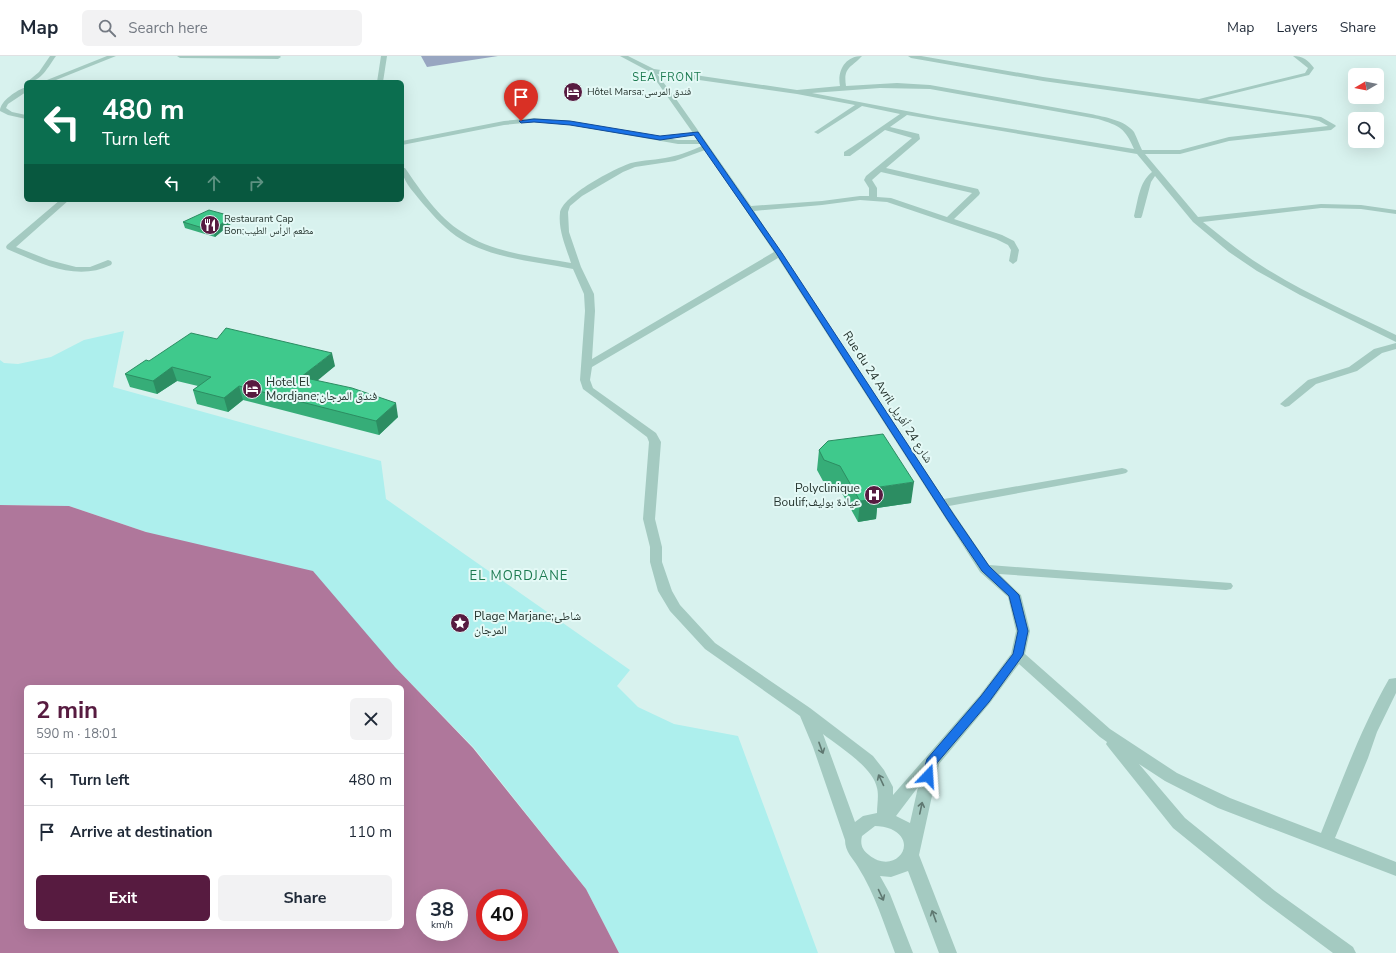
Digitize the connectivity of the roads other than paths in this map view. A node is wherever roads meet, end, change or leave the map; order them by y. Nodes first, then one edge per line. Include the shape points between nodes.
1 (53, 56) edge
2 (113, 56) edge
3 (180, 56) edge
4 (384, 56) edge
5 (623, 56) edge
6 (859, 56) edge
7 (911, 56) edge
8 (1296, 56) edge
9 (278, 57) dead end
10 (652, 71) junction
11 (686, 76) junction
12 (32, 80) edge
13 (50, 80) edge
14 (380, 80) edge
15 (669, 83) junction
16 (843, 88) junction
17 (24, 90) edge
18 (797, 92) junction
19 (1196, 100) junction
20 (861, 104) junction
21 (906, 113) junction
22 (24, 117) edge
23 (885, 128) junction
24 (818, 132) dead end
25 (696, 133) junction
26 (660, 138) junction
27 (404, 143) edge
28 (704, 145) junction
29 (1139, 152) junction
30 (847, 154) dead end
31 (880, 169) junction
32 (404, 173) edge
33 (1155, 173) junction
34 (873, 198) junction
35 (62, 202) edge
36 (749, 209) junction
37 (1396, 212) edge
38 (1138, 216) dead end
39 (948, 220) junction
40 (1196, 220) junction
41 (779, 253) junction
42 (1013, 261) dead end
43 (108, 263) dead end
44 (577, 267) junction
45 (1395, 340) edge
46 (587, 366) junction
47 (1285, 404) dead end
48 (1122, 471) dead end
49 (942, 503) junction
50 (986, 569) junction
51 (1226, 586) dead end
52 (1018, 655) junction
53 (1394, 683) dead end
54 (805, 712) junction
55 (1105, 733) junction
56 (931, 762) junction
57 (885, 819) junction
58 (853, 840) junction
59 (1325, 842) junction
60 (912, 852) junction
61 (863, 860) junction
62 (1396, 869) edge
63 (904, 953) edge
64 (948, 953) edge
65 (1347, 953) edge

1 - 12 street
2 - 13 street
3 - 9 street
4 - 14 street
5 - 10 street, Rue du 24 Avril شارع 24 أفريل
6 - 16 street via 843,67 840,73
7 - 19 street via 1043,80
8 - 19 street via 1307,63 1310,68 1307,74
10 - 11 street
10 - 15 street, Rue du 24 Avril شارع 24 أفريل
11 - 15 street
11 - 18 street
15 - 25 street, Rue du 24 Avril شارع 24 أفريل
16 - 18 street
16 - 29 street via 931,87 1082,114 1126,129 1134,137
17 - 22 street via 2,109 10,114
18 - 20 street
19 - 29 street via 1321,118 1333,126 1229,139 1180,152
20 - 21 street
20 - 24 street
21 - 23 street
21 - 29 street
23 - 30 street
23 - 31 street via 910,133 916,138
25 - 26 street
25 - 28 street, Rue du 24 Avril شارع 24 أفريل
26 - 27 street via 570,123 534,120 504,123
26 - 28 street
28 - 36 street, Rue du 24 Avril شارع 24 أفريل
28 - 44 street via 672,159 627,167 603,179 568,203 564,212 565,232
29 - 33 street
31 - 34 street via 868,180 873,188
31 - 39 street via 975,191 976,193
32 - 44 street via 436,213 468,240 496,250
33 - 38 street via 1148,178
33 - 40 street
34 - 36 street
34 - 39 street via 888,200
35 - 43 street via 10,247 77,270
36 - 41 street, Rue du 24 Avril شارع 24 أفريل
37 - 40 street via 1361,207 1321,206
39 - 42 street via 1010,243 1015,250
40 - 45 street via 1260,269
41 - 46 street
41 - 49 street, Rue du 24 Avril شارع 24 أفريل
44 - 46 street via 589,294
45 - 47 street via 1352,369 1312,382
46 - 54 street via 585,380 588,389 652,435 655,442 650,519 656,547 656,562 665,591 675,608 710,646
48 - 49 street
49 - 50 street, Rue du 24 Avril شارع 24 أفريل
50 - 51 street
50 - 52 street, Rue du 24 Avril شارع 24 أفريل via 1014,595 1023,631
52 - 55 street
52 - 56 street, Rue du 24 Avril شارع 24 أفريل via 985,699
53 - 59 street via 1369,732
57 -> 54 street via 885,787 868,760
54 -> 58 street via 821,747
55 - 59 street via 1177,780 1224,803
55 - 65 street via 1179,823 1269,896
56 - 57 street, Rue du 24 Avril شارع 24 أفريل via 904,792
60 -> 56 street
57 - 58 street via 867,821 859,826
57 - 60 street via 894,821 908,832 912,839
58 - 61 street via 854,847
59 - 62 street
60 - 61 street via 905,863 889,869 871,865
64 -> 60 street
61 -> 63 street via 882,894

